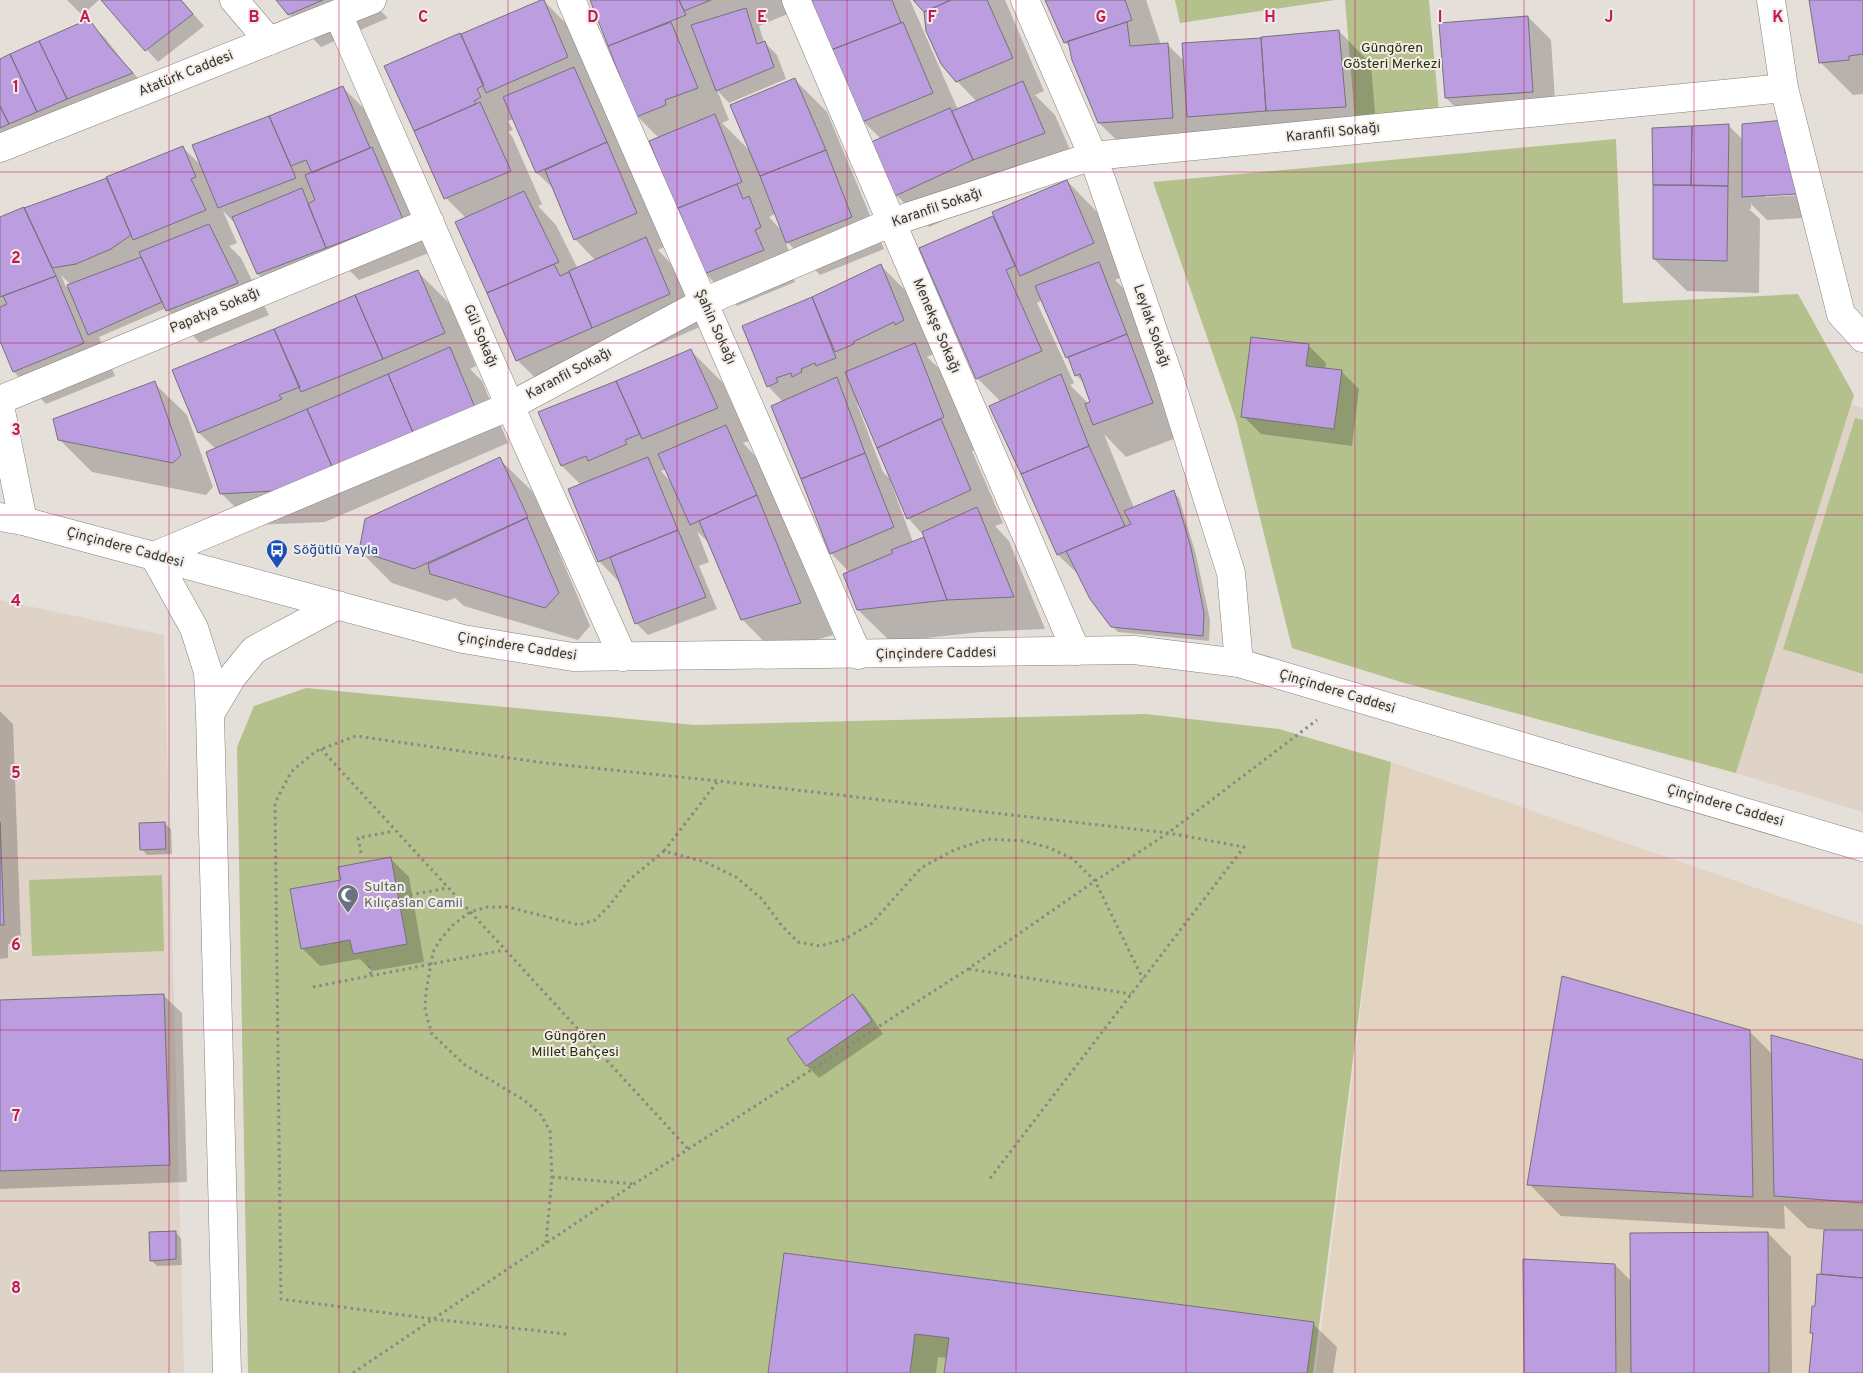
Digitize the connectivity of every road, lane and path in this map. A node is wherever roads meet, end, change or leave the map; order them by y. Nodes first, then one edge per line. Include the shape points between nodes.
1 (234, 0) edge
2 (372, 0) edge
3 (571, 0) edge
4 (796, 0) edge
5 (1025, 0) edge
6 (1771, 0) edge
7 (338, 14) junction
8 (269, 41) junction
9 (1784, 88) junction
10 (0, 148) edge
11 (1093, 156) junction
12 (430, 222) junction
13 (892, 222) junction
14 (704, 302) junction
15 (1863, 338) edge
16 (0, 400) edge
17 (0, 406) edge
18 (510, 406) junction
19 (8, 520) edge
20 (154, 556) junction
21 (338, 605) junction
22 (1076, 651) junction
23 (858, 655) junction
24 (623, 657) junction
25 (1240, 663) junction
26 (1349, 696) junction
27 (210, 714) junction
28 (321, 749) junction
29 (718, 781) junction
30 (395, 830) junction
31 (1168, 833) junction
32 (1863, 847) edge
33 (664, 851) junction
34 (361, 853) dead end
35 (1095, 881) junction
36 (448, 888) junction
37 (410, 895) dead end
38 (470, 912) junction
39 (504, 949) junction
40 (368, 959) dead end
41 (431, 964) junction
42 (968, 969) junction
43 (371, 975) junction
44 (1143, 979) junction
45 (313, 987) dead end
46 (1131, 994) junction
47 (689, 1150) junction
48 (552, 1177) junction
49 (988, 1181) dead end
50 (634, 1184) junction
51 (546, 1243) junction
52 (433, 1319) junction
53 (566, 1334) dead end
54 (227, 1373) edge
55 (353, 1373) edge

1 - 8 street
2 - 7 street, Atatürk Caddesi
3 - 14 street, Şahin Sokağı
4 - 13 street, Menekşe Sokağı
5 - 11 street, Leylak Sokağı
6 - 9 street
7 - 8 street, Atatürk Caddesi
7 - 12 street, Gül Sokağı
8 - 10 street, Atatürk Caddesi
9 - 11 street, Karanfil Sokağı
9 - 15 street via 1842,314
11 - 13 street, Karanfil Sokağı
11 - 25 street, Leylak Sokağı via 1169,377 1231,573
12 - 16 street, Papatya Sokağı
12 - 18 street, Gül Sokağı
13 - 14 street, Karanfil Sokağı
13 - 22 street, Menekşe Sokağı
14 - 18 street, Karanfil Sokağı
14 - 23 street, Şahin Sokağı
17 - 19 street
18 - 20 street, Karanfil Sokağı
18 - 24 street, Gül Sokağı
19 - 20 street, Çinçindere Caddesi
20 - 21 street, Çinçindere Caddesi
20 - 27 street via 194,628 208,672
21 - 24 street, Çinçindere Caddesi via 463,639 573,657
21 - 27 street via 254,650
22 - 23 street, Çinçindere Caddesi
22 - 25 street, Çinçindere Caddesi via 1134,650
23 - 24 street, Çinçindere Caddesi
25 - 26 street, Çinçindere Caddesi
26 - 31 path
26 - 32 street, Çinçindere Caddesi
27 - 54 street
28 - 29 path via 356,736 545,763
28 - 30 path
28 - 52 path via 290,772 275,803 281,1299
29 - 31 path
29 - 33 path
30 - 34 path via 358,838
30 - 36 path
31 - 35 path
31 - 44 path via 1244,847
33 - 35 path via 705,862 736,877 762,899 798,942 820,946 845,939 872,923 921,868 954,850 987,839 1024,841 1050,848 1073,859
33 - 38 path via 629,880 595,920 579,925 508,907 487,907
35 - 42 path
35 - 44 path
36 - 37 path
36 - 38 path
38 - 39 path
38 - 41 path via 453,924 440,940
39 - 41 path
39 - 47 path
40 - 43 path
41 - 43 path
41 - 48 path via 425,1010 432,1034 465,1065 524,1100 541,1116 550,1131
42 - 46 path
42 - 47 path
43 - 45 path
44 - 46 path
46 - 49 path
47 - 50 path
48 - 50 path
48 - 51 path
50 - 51 path
51 - 52 path
52 - 53 path
52 - 55 path

